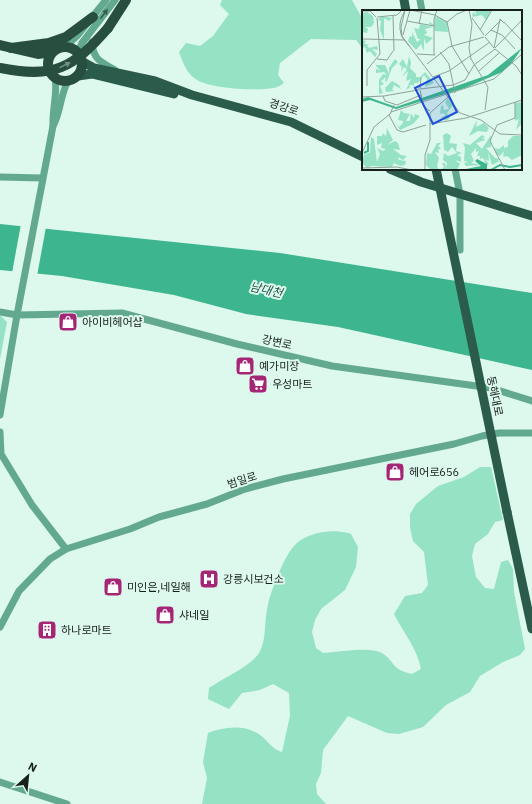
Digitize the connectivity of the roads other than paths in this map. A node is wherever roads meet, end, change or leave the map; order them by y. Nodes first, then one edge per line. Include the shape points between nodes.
1 (106, 0) edge
2 (115, 0) edge
3 (126, 0) edge
4 (404, 0) edge
5 (420, 0) edge
6 (406, 10) edge
7 (422, 10) edge
8 (93, 17) junction
9 (94, 28) junction
10 (0, 45) edge
11 (66, 46) junction
12 (11, 48) junction
13 (0, 52) edge
14 (52, 52) junction
15 (78, 52) junction
16 (83, 62) junction
17 (48, 65) junction
18 (0, 68) edge
19 (120, 73) junction
20 (78, 76) junction
21 (55, 78) junction
22 (68, 81) junction
23 (192, 95) junction
24 (53, 126) junction
25 (362, 157) edge
26 (392, 170) edge
27 (436, 170) edge
28 (455, 170) edge
29 (0, 177) edge
30 (42, 180) junction
31 (460, 194) junction
32 (532, 216) edge
33 (460, 250) dead end
34 (0, 312) edge
35 (17, 314) junction
36 (532, 401) edge
37 (0, 415) edge
38 (0, 432) edge
39 (532, 433) edge
40 (66, 549) junction
41 (0, 627) edge
42 (532, 629) edge
43 (0, 782) edge
44 (66, 804) edge

1 - 8 street
9 -> 2 street
18 -> 3 highway, bridge via 20,72 45,72 68,66 91,48
4 - 6 main road
5 - 7 street
8 - 11 street
8 - 12 highway via 66,37 49,43
9 - 15 street
9 - 19 street via 93,53 99,61
10 - 12 highway
11 - 14 highway
11 - 15 highway
12 - 14 highway via 38,54
13 - 17 highway
14 - 17 highway
15 - 16 highway
16 - 19 main road, 경강로 via 94,68
16 - 20 highway
17 - 21 highway
19 - 23 main road, 경강로 via 155,81
20 - 22 highway
20 - 23 main road, 경강로 via 92,74 178,95
21 - 22 highway
21 - 24 street
22 - 24 street via 63,92 59,115
23 - 25 main road, 경강로 via 290,122
24 - 30 street
26 - 31 main road
27 - 42 main road, 동해대로, bridge
28 - 31 street
29 - 30 street
30 - 35 street
31 - 32 main road
31 - 33 street
34 - 35 street, 강변로
35 - 36 street, 강변로 via 122,313 332,366 491,388
35 - 37 street
38 - 40 street via 2,454 32,505
39 - 40 street, 범일로 via 482,436 283,479 245,489 207,504
40 - 41 street, 범일로 via 50,559 19,591
43 - 44 street

